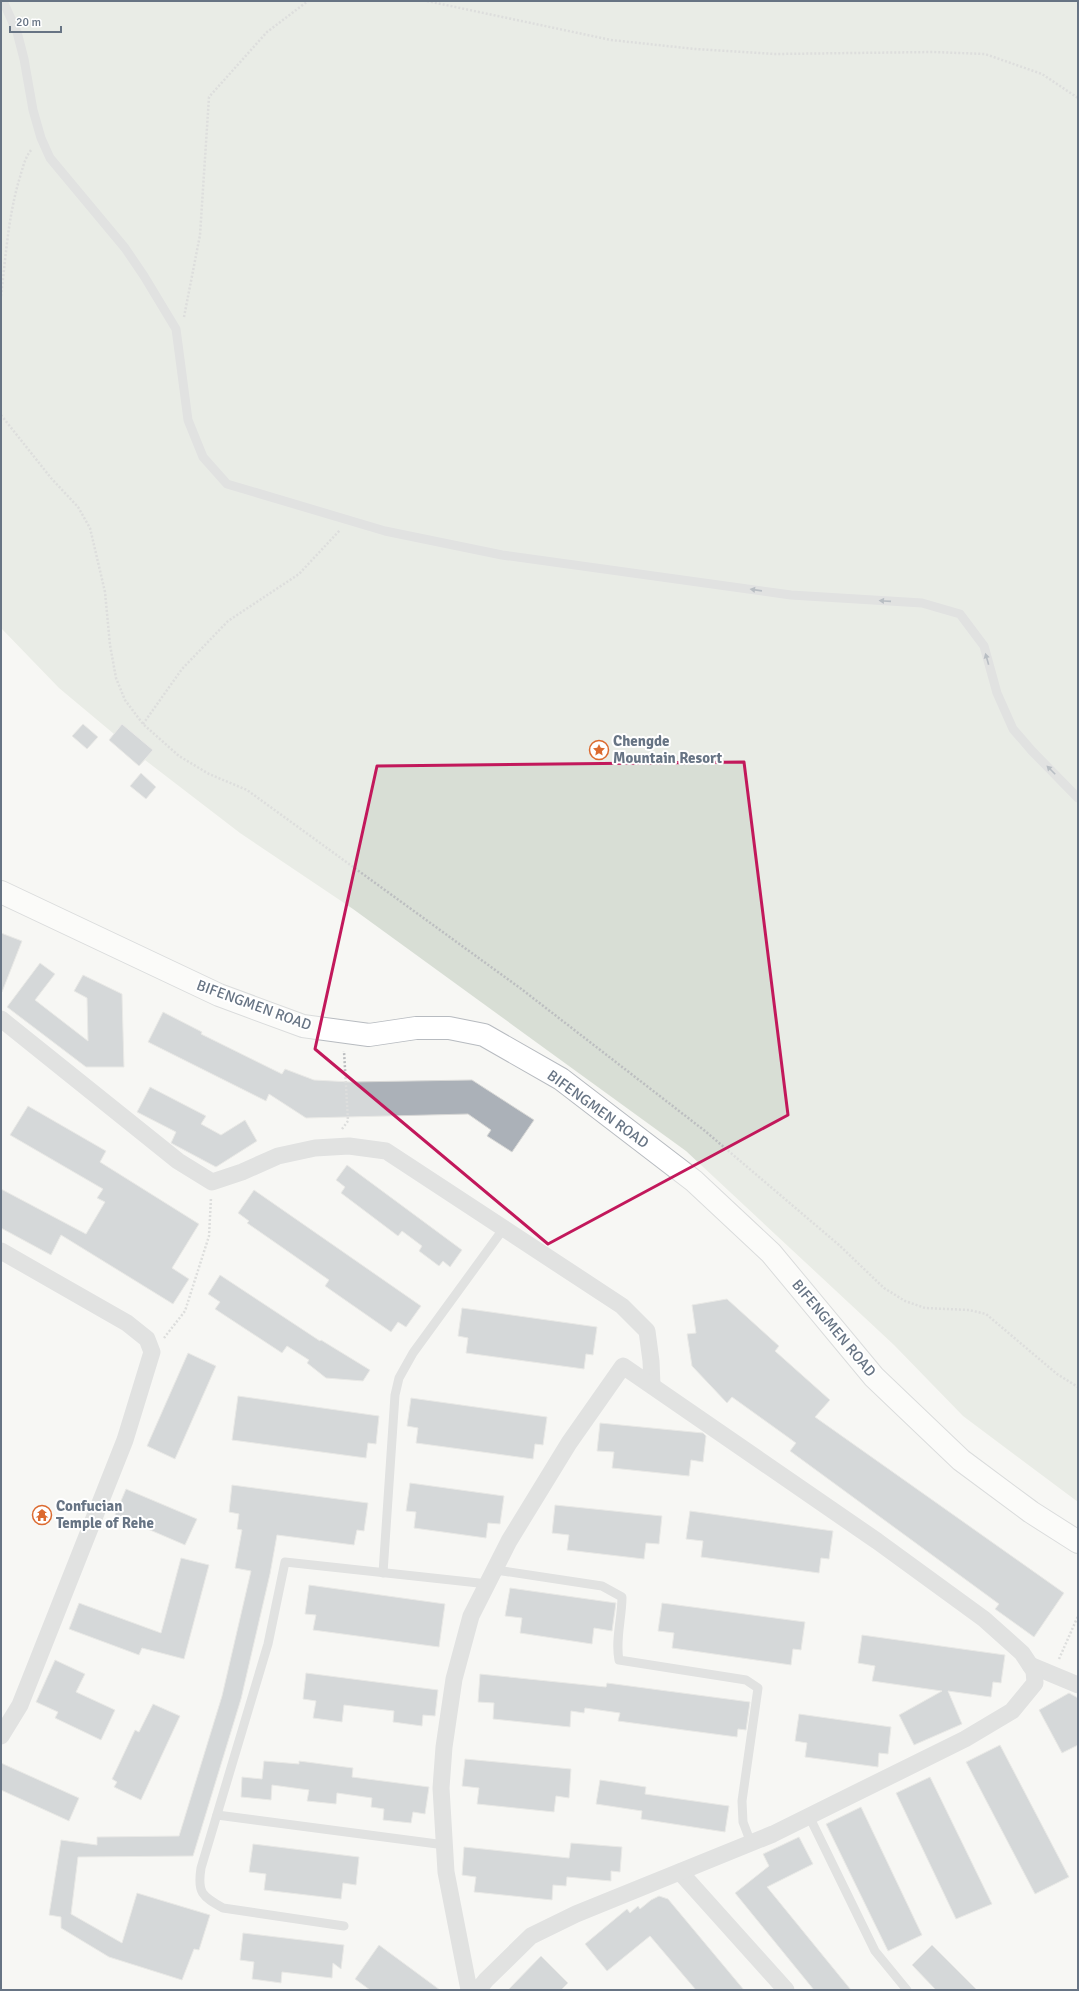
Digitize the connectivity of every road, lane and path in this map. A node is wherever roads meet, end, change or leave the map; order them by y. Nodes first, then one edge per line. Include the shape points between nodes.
1 (3, 1) edge
2 (308, 1) edge
3 (427, 1) edge
4 (1078, 98) edge
5 (42, 138) junction
6 (1, 296) edge
7 (179, 346) junction
8 (1, 415) edge
9 (348, 520) junction
10 (142, 724) junction
11 (1078, 798) edge
12 (1, 892) edge
13 (1, 1020) edge
14 (343, 1031) junction
15 (339, 1133) dead end
16 (212, 1182) junction
17 (504, 1228) junction
18 (1, 1251) edge
19 (152, 1352) junction
20 (652, 1385) junction
21 (1078, 1387) edge
22 (1078, 1542) edge
23 (383, 1573) junction
24 (492, 1577) junction
25 (1078, 1616) edge
26 (1030, 1665) junction
27 (1052, 1674) junction
28 (1078, 1685) edge
29 (1, 1736) edge
30 (217, 1816) junction
31 (809, 1816) junction
32 (751, 1843) junction
33 (445, 1845) junction
34 (680, 1872) junction
35 (344, 1926) dead end
36 (469, 1990) edge
37 (478, 1990) edge
38 (786, 1990) edge
39 (908, 1990) edge

1 - 5 lane via 17,32
2 - 7 path via 268,32 209,97 200,235
3 - 4 path via 611,40 695,49 775,54 985,54 1042,74
5 - 6 path via 27,155 16,188 7,230
5 - 7 lane via 50,158 125,248 144,276 176,329
7 - 9 lane via 188,420 203,457 227,484
8 - 10 path via 51,478 78,507 90,528 105,592 116,678 125,700
9 - 10 path via 299,574 228,621 182,669
11 -> 9 lane via 1013,728 997,693 984,646 960,614 922,603 791,595 502,555 385,532
10 - 21 path via 179,756 208,774 247,790 520,988 704,1131 839,1245 884,1288 905,1301 925,1308 969,1310 986,1314 1057,1374
12 - 14 street, BIFENGMEN ROAD via 219,995 303,1026
13 - 16 street via 178,1161
14 - 15 path via 348,1121
14 - 22 street, BIFENGMEN ROAD via 369,1035 416,1028 449,1028 484,1036 561,1079 694,1181 771,1253 874,1377 961,1460 1030,1512
16 - 17 street via 278,1156 315,1148 349,1146 386,1151
16 - 19 path via 209,1236 186,1312
17 - 20 street via 622,1306 647,1331
17 - 23 lane via 413,1354 399,1378 395,1395
18 - 19 street via 127,1323 147,1338
19 - 29 street via 122,1447 20,1705
20 - 24 street via 623,1366 569,1442 509,1541
20 - 26 street via 984,1619 1022,1653
23 - 24 lane
23 - 30 lane via 285,1562 268,1644
24 - 32 lane via 602,1586 622,1597 617,1650 619,1660 746,1680 758,1688 742,1801 743,1822
24 - 33 street via 472,1616 454,1679 441,1788
25 - 27 path
26 - 27 street
26 - 31 street via 1034,1671 1035,1683 1012,1711 965,1739
27 - 28 street
30 - 33 lane
30 - 35 lane via 201,1868 199,1884 206,1898 223,1908
31 - 32 street
31 - 39 lane via 875,1951
32 - 34 street
33 - 36 street via 446,1872
34 - 37 street via 576,1914 531,1936
34 - 38 street

